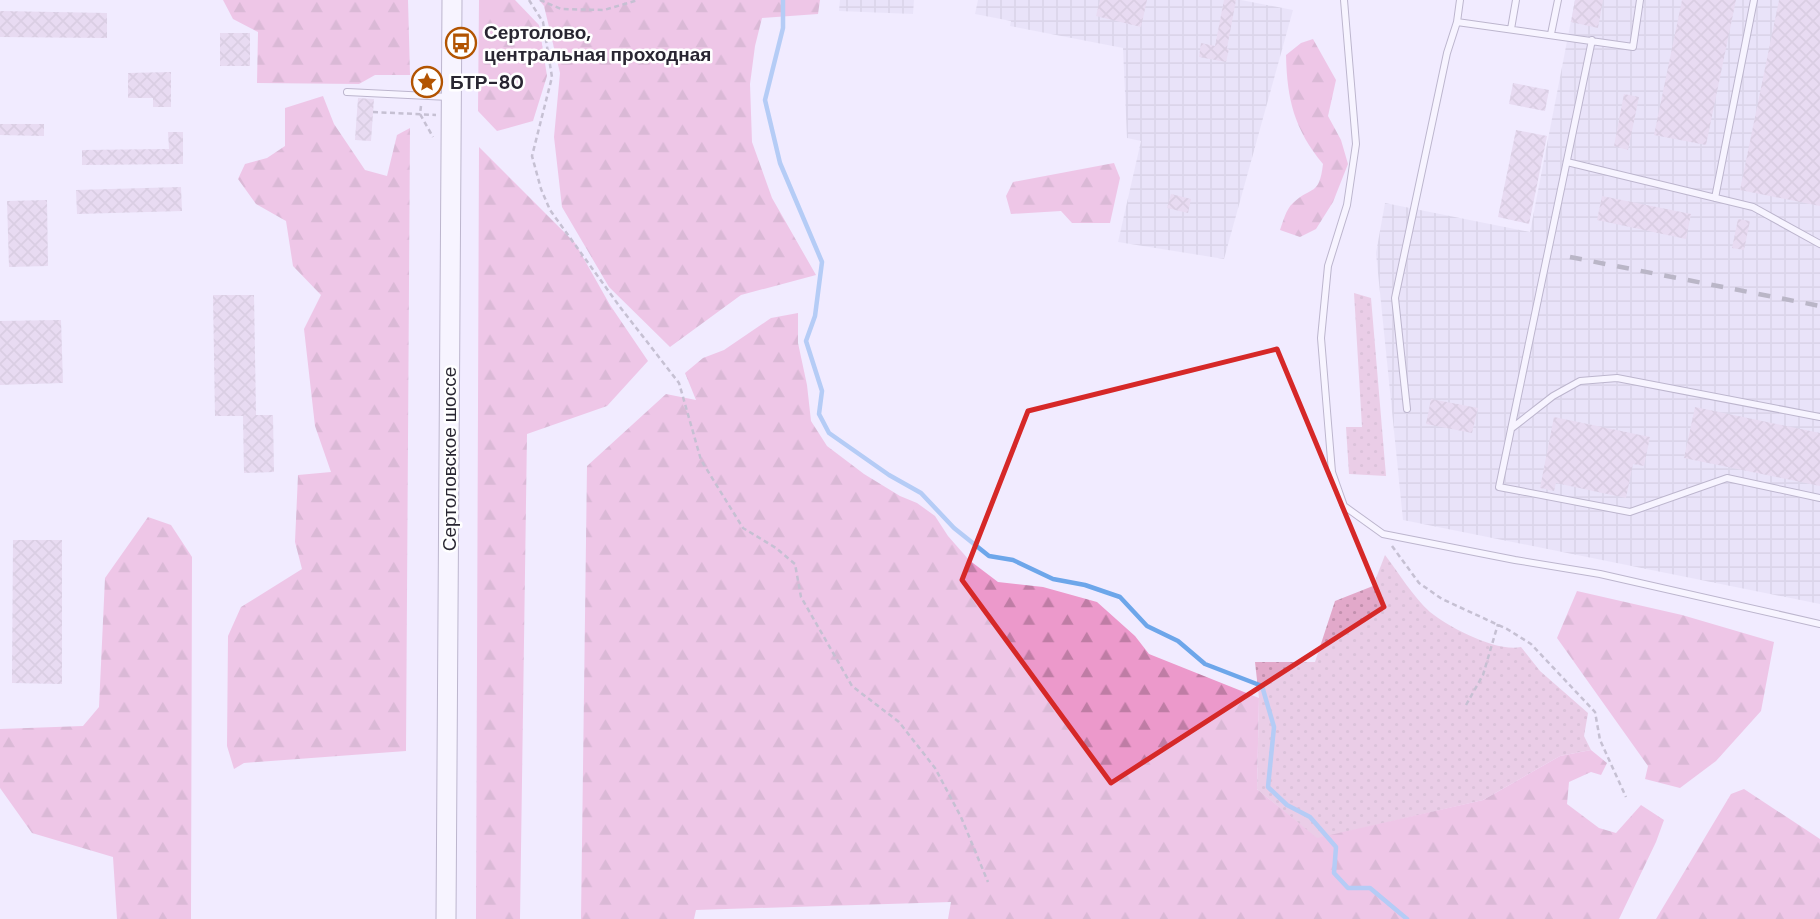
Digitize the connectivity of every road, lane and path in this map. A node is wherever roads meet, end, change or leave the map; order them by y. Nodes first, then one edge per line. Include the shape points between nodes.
1 (452, 0) edge
2 (529, 0) edge
3 (540, 0) edge
4 (638, 0) edge
5 (1344, 0) edge
6 (1460, 0) edge
7 (1516, 0) edge
8 (1558, 0) edge
9 (1640, 0) edge
10 (1754, 0) edge
11 (1457, 22) junction
12 (1511, 29) junction
13 (1551, 34) junction
14 (1592, 40) junction
15 (346, 92) dead end
16 (421, 96) junction
17 (451, 97) junction
18 (373, 112) dead end
19 (420, 114) junction
20 (443, 116) dead end
21 (433, 137) dead end
22 (1567, 162) junction
23 (1715, 198) junction
24 (1820, 244) edge
25 (1407, 409) dead end
26 (1820, 417) edge
27 (1512, 428) junction
28 (1820, 498) edge
29 (1383, 534) junction
30 (1498, 624) junction
31 (1820, 624) edge
32 (1466, 705) dead end
33 (1626, 797) dead end
34 (988, 882) dead end
35 (446, 919) edge

1 - 17 main road, Сертоловское шоссе
2 - 34 path via 543,22 552,77 532,156 550,210 679,383 701,460 743,528 795,564 801,597 852,686 899,722 935,768
3 - 4 path via 561,9 604,10
5 - 29 lane via 1356,144 1347,205 1328,266 1321,338 1332,472 1344,506
6 - 11 lane
7 - 12 lane
8 - 13 lane
9 - 14 lane via 1633,47
10 - 23 lane
11 - 12 lane
11 - 25 lane via 1395,298
12 - 13 lane
13 - 14 lane
14 - 22 lane
15 - 16 lane
16 - 17 lane
16 - 19 path
17 - 35 main road, Сертоловское шоссе
18 - 19 path
19 - 20 path
19 - 21 path
22 - 23 lane
22 - 27 lane
23 - 24 lane via 1753,207
26 - 27 lane via 1617,378 1580,381
27 - 28 lane via 1499,487 1630,512 1727,478
29 - 30 path via 1419,583 1442,599
29 - 31 lane via 1600,574
30 - 32 path via 1483,674
30 - 33 path via 1531,644 1595,712 1600,740

